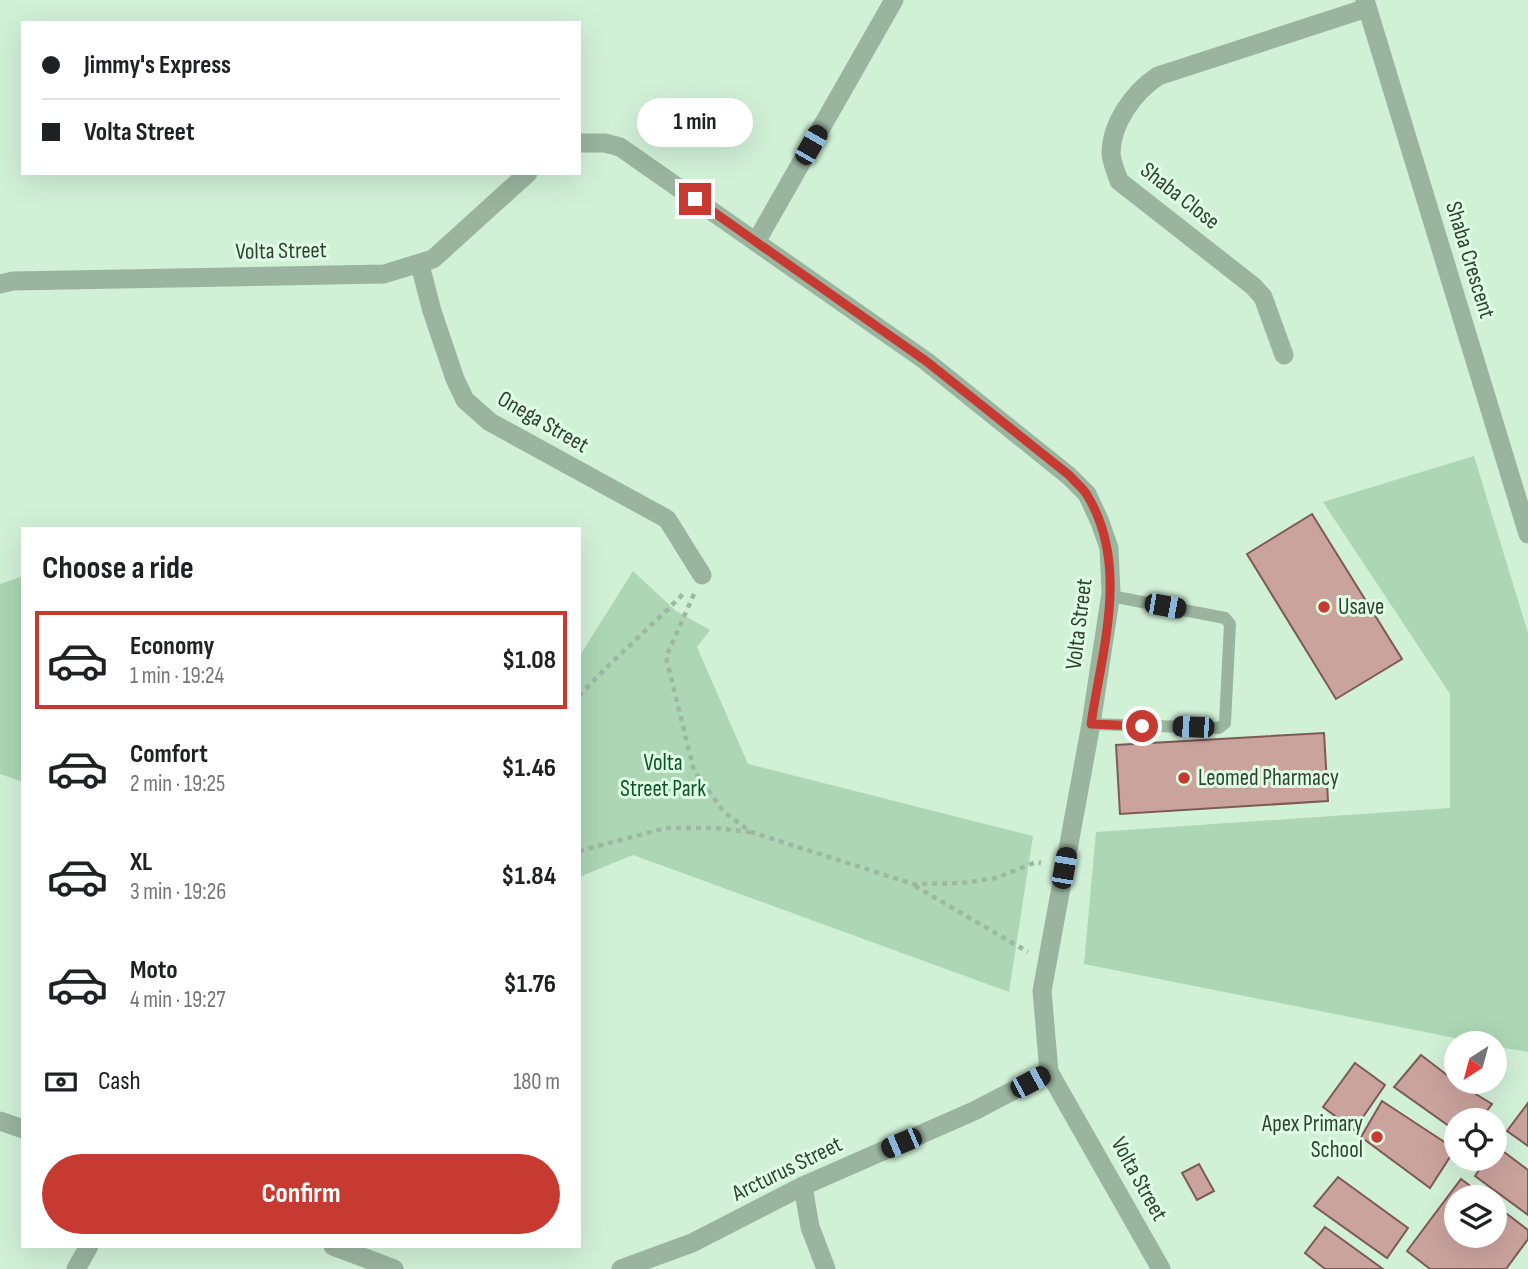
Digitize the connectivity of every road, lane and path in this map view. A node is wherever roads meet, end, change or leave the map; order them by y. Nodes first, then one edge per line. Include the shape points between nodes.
1 (894, 0) edge
2 (1366, 4) edge
3 (581, 143) edge
4 (526, 175) edge
5 (756, 242) junction
6 (420, 265) junction
7 (0, 284) edge
8 (1284, 355) dead end
9 (1528, 534) edge
10 (702, 575) junction
11 (1111, 596) junction
12 (581, 694) edge
13 (1091, 724) junction
14 (751, 832) junction
15 (581, 850) edge
16 (1064, 868) junction
17 (913, 884) junction
18 (1048, 961) junction
19 (1049, 1072) junction
20 (0, 1121) edge
21 (21, 1128) edge
22 (803, 1186) junction
23 (88, 1248) edge
24 (338, 1248) edge
25 (76, 1269) edge
26 (394, 1269) edge
27 (621, 1269) edge
28 (826, 1269) edge
29 (1161, 1269) edge

1 - 5 street
2 - 8 street, Shaba Close via 1158,76 1136,93 1116,132 1111,154 1119,181 1253,286 1263,297
2 - 9 street, Shaba Crescent
3 - 5 street, Volta Street via 620,147
4 - 6 street, Volta Street via 433,259
5 - 11 street, Volta Street via 926,361 1069,475 1087,494 1109,548
6 - 7 street, Volta Street via 384,274
6 - 10 street, Onega Street via 465,400 490,422 667,519
10 - 12 path
10 - 14 path via 666,657 694,771 723,812
11 - 13 street, Volta Street
11 - 13 lane via 1225,618 1230,624 1224,723 1219,728
13 - 16 street, Volta Street
14 - 15 path via 666,828
14 - 17 path
16 - 17 path via 1036,862 996,878
16 - 18 street, Volta Street
17 - 18 path
18 - 19 street, Volta Street via 1042,991
19 - 22 street, Arcturus Street via 974,1111
19 - 29 street, Volta Street
20 - 21 street
22 - 27 street, Arcturus Street via 692,1243
22 - 28 street via 810,1227
23 - 25 street
24 - 26 street

